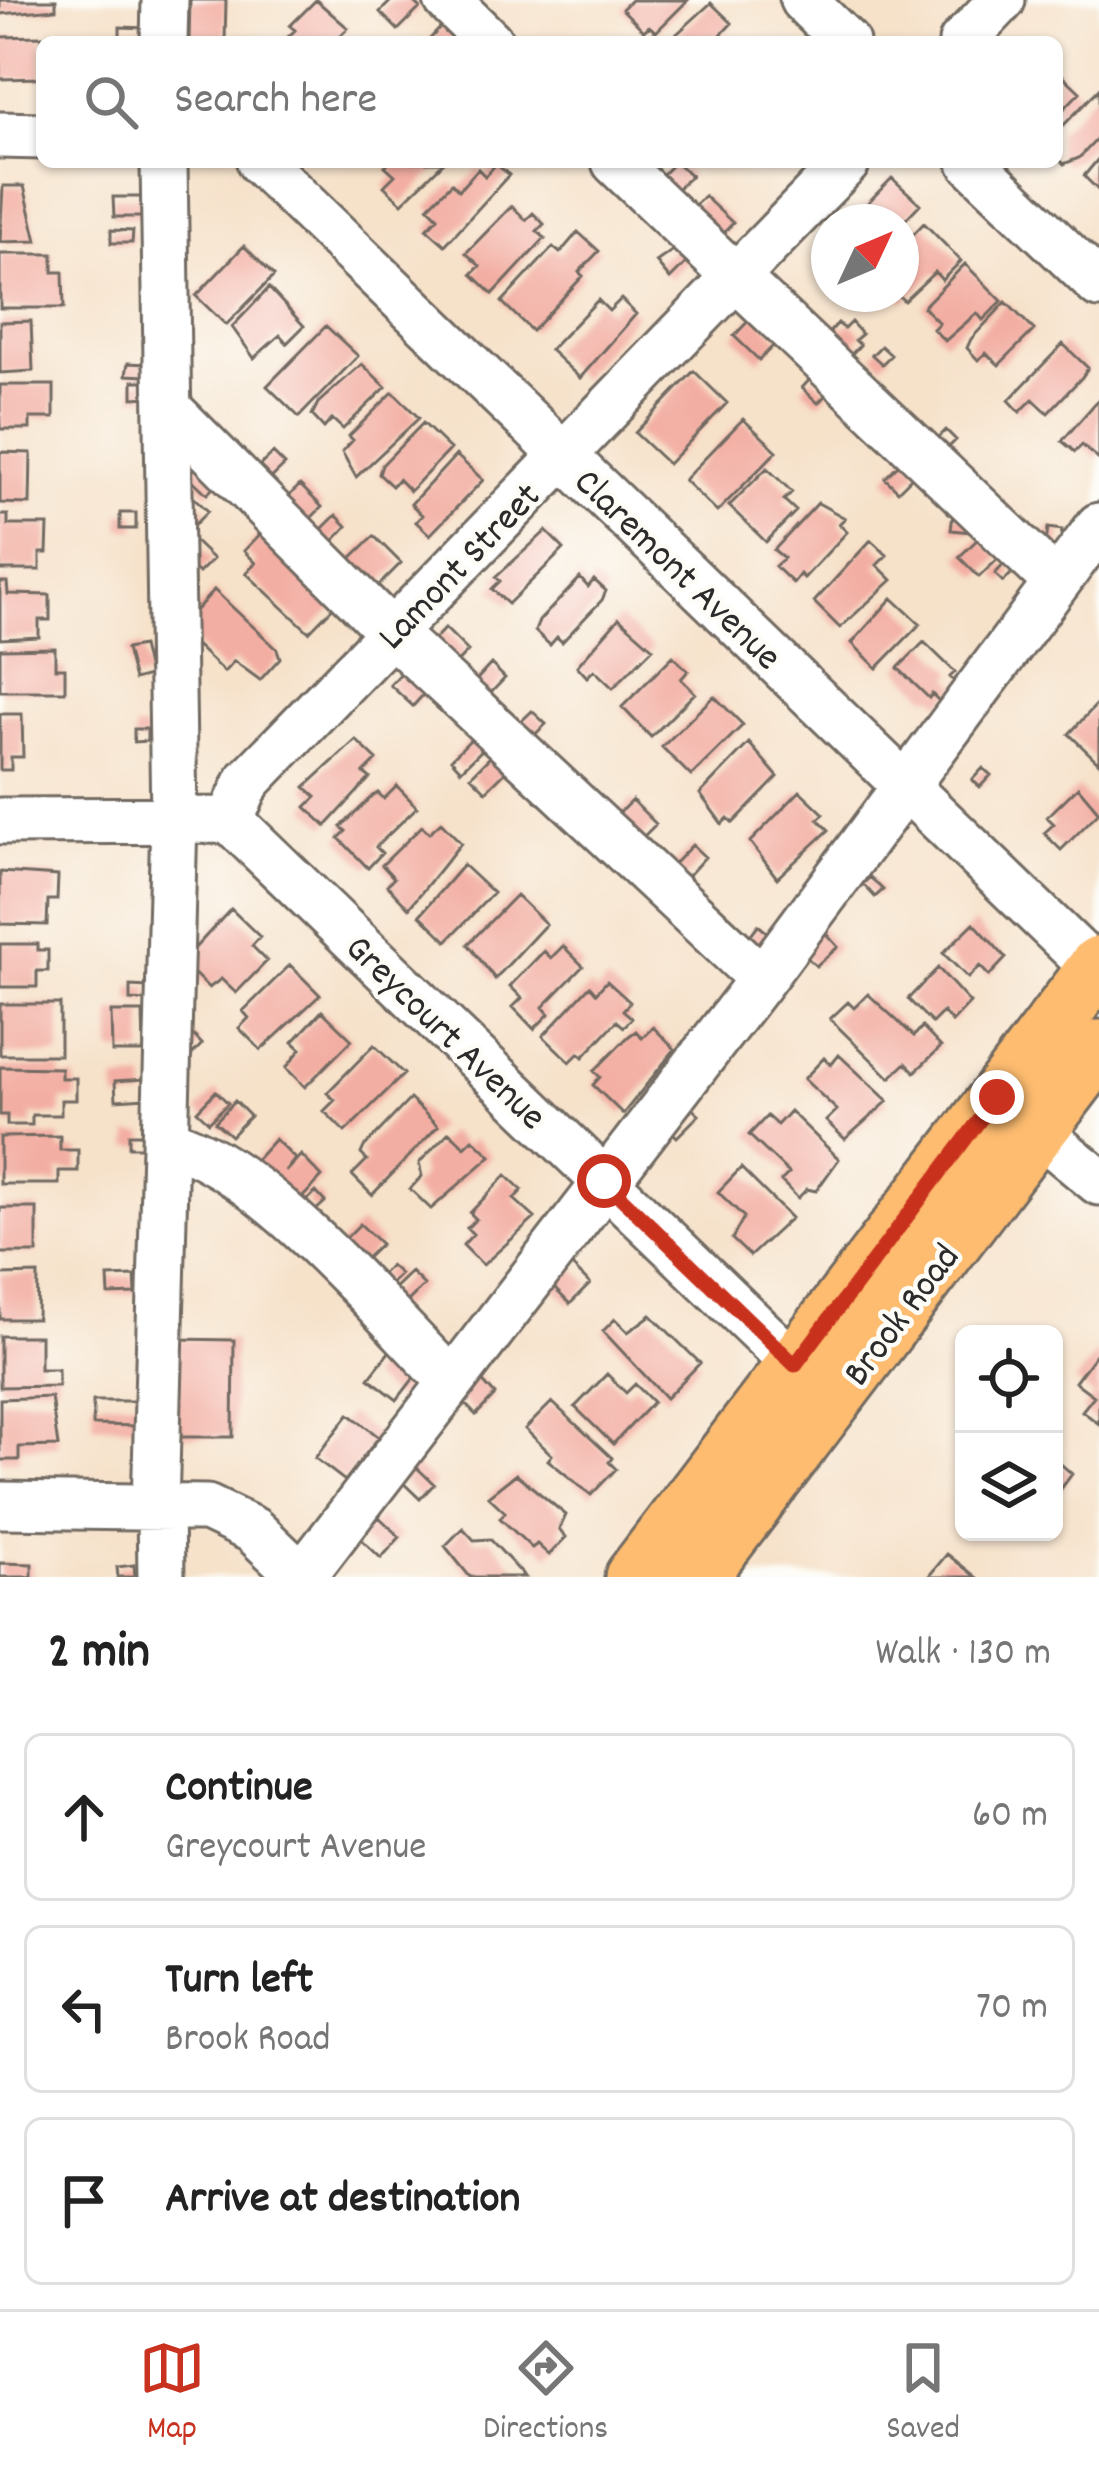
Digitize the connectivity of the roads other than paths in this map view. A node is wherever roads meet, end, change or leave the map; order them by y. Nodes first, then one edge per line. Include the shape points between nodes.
1 (165, 0) edge
2 (447, 0) edge
3 (803, 0) edge
4 (1003, 0) edge
5 (164, 36) edge
6 (484, 36) edge
7 (841, 36) edge
8 (968, 36) edge
9 (0, 135) edge
10 (36, 136) edge
11 (164, 168) edge
12 (266, 168) edge
13 (621, 168) edge
14 (841, 168) edge
15 (977, 168) edge
16 (734, 277) junction
17 (1099, 285) edge
18 (168, 408) junction
19 (563, 454) junction
20 (1099, 526) edge
21 (1054, 580) junction
22 (392, 632) junction
23 (906, 787) junction
24 (174, 820) junction
25 (230, 820) junction
26 (0, 821) edge
27 (1098, 969) edge
28 (762, 979) junction
29 (1099, 1049) edge
30 (1017, 1114) junction
31 (165, 1141) junction
32 (604, 1181) junction
33 (1099, 1182) edge
34 (450, 1380) junction
35 (814, 1383) junction
36 (0, 1505) edge
37 (157, 1508) junction
38 (161, 1577) edge
39 (302, 1577) edge
40 (634, 1577) edge
41 (698, 1577) edge

1 - 5 street
2 - 6 street
3 - 7 street
4 - 8 street
9 - 10 street
11 - 18 street
12 - 19 street, Claremont Avenue
13 - 16 street
14 - 16 street, Lamont Street
15 - 17 street
16 - 19 street, Lamont Street
16 - 21 street
18 - 22 street
18 - 24 street
19 - 22 street, Lamont Street
19 - 23 street, Claremont Avenue
20 - 21 street
21 - 23 street
22 - 25 street, Lamont Street via 248,781
22 - 28 street
23 - 27 street, Claremont Avenue
23 - 28 street
24 - 25 street
24 - 26 street
24 - 31 street
25 - 32 street, Greycourt Avenue
27 - 30 main road, Brook Road
28 - 32 street
29 - 30 main road, Brook Road
30 - 33 street
30 - 35 main road, Brook Road
31 - 34 street via 190,1147 244,1183
31 - 37 street
32 - 34 street
32 - 35 street, Greycourt Avenue
34 - 39 street
35 - 40 main road, Brook Road
35 - 41 main road, Brook Road
36 - 37 street
37 - 38 street
37 - 39 street via 231,1515

